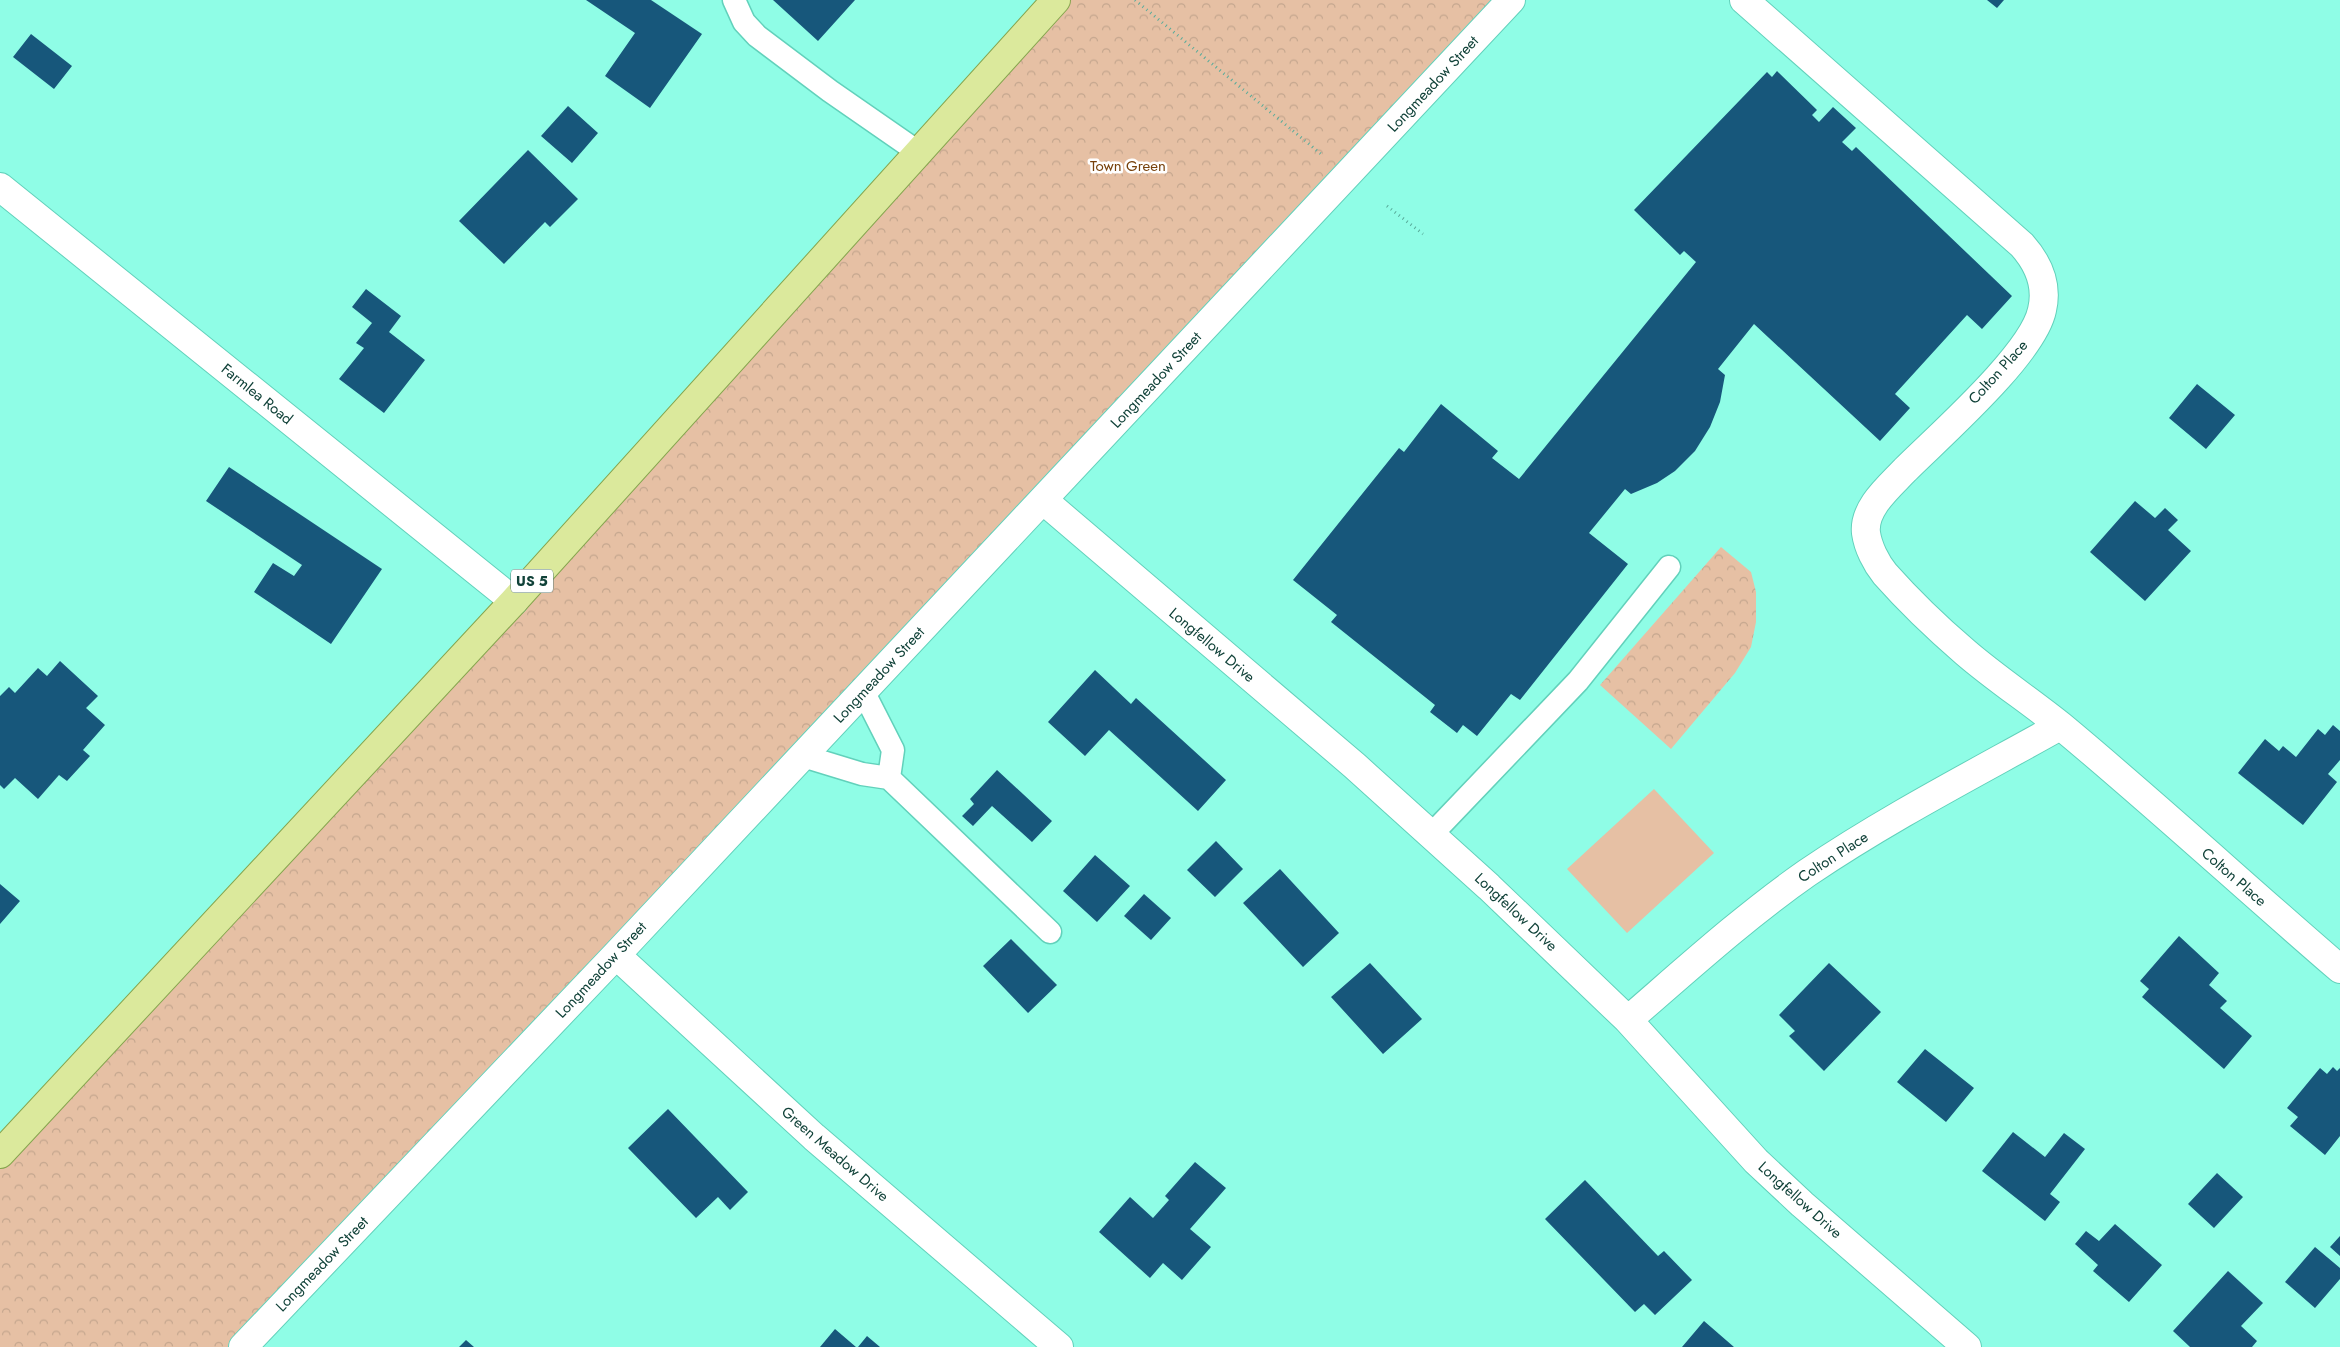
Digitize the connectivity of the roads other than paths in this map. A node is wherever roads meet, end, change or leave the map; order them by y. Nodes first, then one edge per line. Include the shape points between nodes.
1 (734, 0) edge
2 (1056, 0) edge
3 (1512, 0) edge
4 (1744, 0) edge
5 (918, 152) junction
6 (0, 187) edge
7 (1043, 500) junction
8 (1669, 567) dead end
9 (514, 600) junction
10 (864, 691) junction
11 (2060, 726) junction
12 (803, 756) junction
13 (889, 778) junction
14 (1431, 835) junction
15 (1050, 932) dead end
16 (616, 955) junction
17 (2340, 970) edge
18 (1628, 1020) junction
19 (0, 1154) edge
20 (243, 1347) edge
21 (1059, 1347) edge
22 (1967, 1347) edge

1 - 5 lane via 744,22 757,36
2 - 5 main road, US 5
3 - 7 street, Longmeadow Street
4 - 11 street, Colton Place via 2022,245 2034,261 2044,299 2032,334 2012,363 1890,486 1870,514 1866,532 1882,571 1898,588 1965,652
5 - 9 main road, US 5
6 - 9 street, Farmlea Road
7 - 10 street, Longmeadow Street
7 - 14 street, Longfellow Drive via 1355,766
8 - 14 lane via 1578,681
9 - 19 main road, US 5
10 - 12 street, Longmeadow Street
10 - 13 lane via 893,750
11 - 17 street, Colton Place
11 - 18 street, Colton Place via 1879,827 1807,873 1735,928
12 - 13 lane via 862,774
12 - 16 street, Longmeadow Street
13 - 15 lane
14 - 18 street, Longfellow Drive
16 - 20 street, Longmeadow Street
16 - 21 street, Green Meadow Drive via 814,1137
18 - 22 street, Longfellow Drive via 1756,1160

